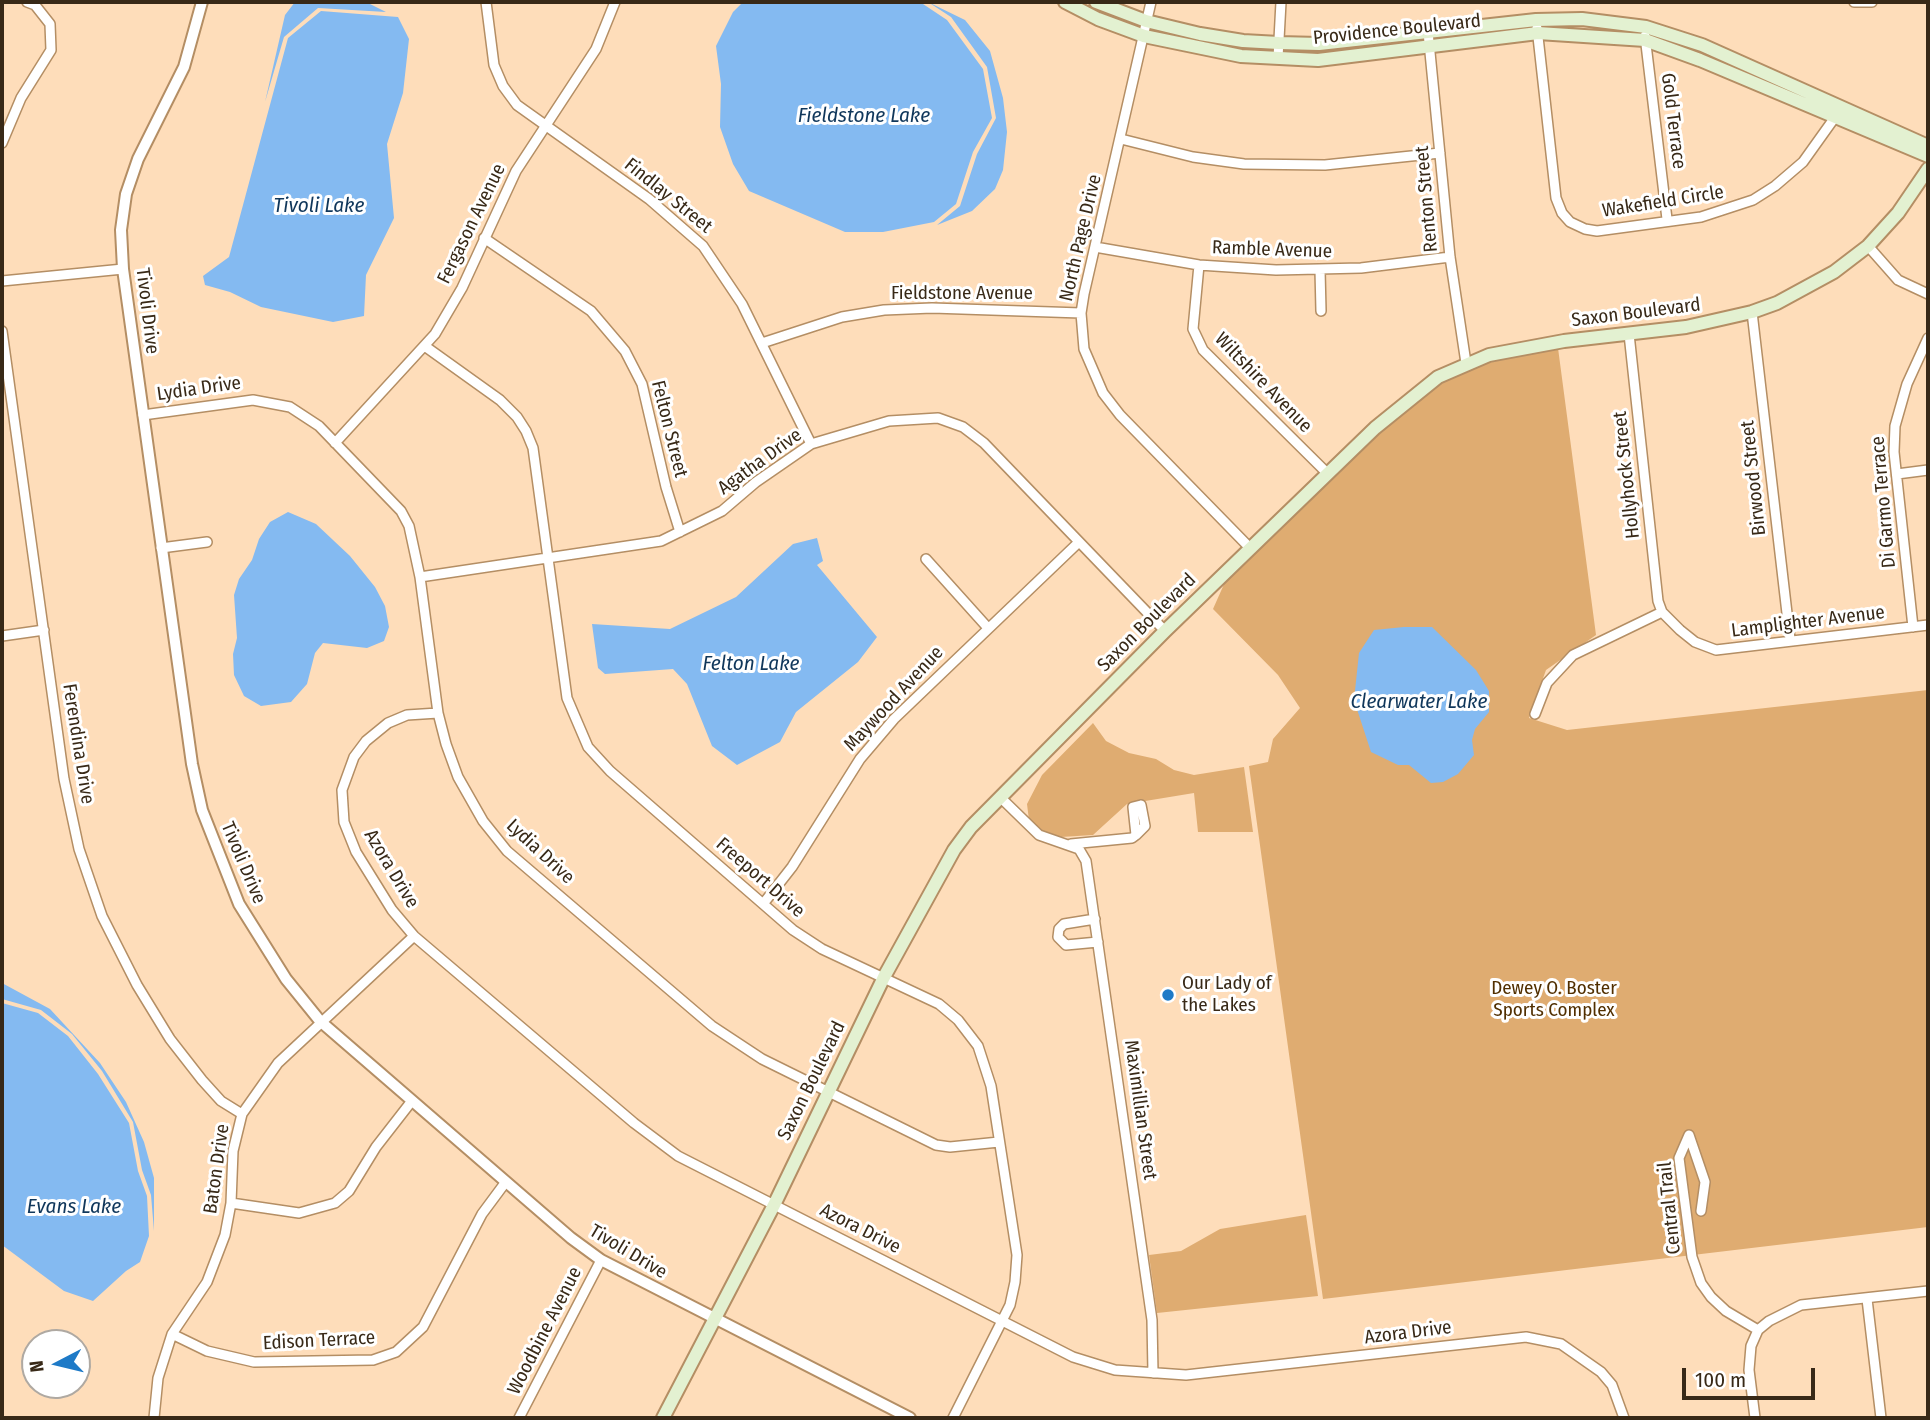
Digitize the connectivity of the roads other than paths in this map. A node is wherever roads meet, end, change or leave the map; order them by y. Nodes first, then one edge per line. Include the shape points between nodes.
1 (27, 2) edge
2 (202, 2) edge
3 (486, 2) edge
4 (615, 2) edge
5 (1065, 2) edge
6 (1096, 2) edge
7 (1151, 2) edge
8 (1281, 2) edge
9 (1854, 2) edge
10 (1872, 2) edge
11 (1146, 20) junction
12 (1537, 27) junction
13 (1646, 34) junction
14 (1144, 36) junction
15 (1428, 39) junction
16 (1279, 43) junction
17 (1278, 58) junction
18 (1843, 106) junction
19 (1835, 119) junction
20 (546, 125) junction
21 (1121, 139) junction
22 (2, 143) edge
23 (1928, 146) edge
24 (1440, 153) junction
25 (1928, 156) edge
26 (1928, 169) edge
27 (1667, 219) junction
28 (484, 238) junction
29 (1868, 246) junction
30 (1095, 247) junction
31 (1450, 257) junction
32 (1199, 265) junction
33 (124, 269) junction
34 (1320, 270) junction
35 (2, 281) edge
36 (1928, 294) edge
37 (1321, 311) dead end
38 (1081, 313) junction
39 (1752, 313) junction
40 (2, 331) edge
41 (1629, 334) junction
42 (1928, 338) edge
43 (762, 343) junction
44 (426, 347) junction
45 (1466, 363) junction
46 (144, 415) junction
47 (335, 443) junction
48 (811, 444) junction
49 (1928, 470) edge
50 (1328, 474) junction
51 (1897, 474) junction
52 (680, 531) junction
53 (207, 542) dead end
54 (1079, 542) junction
55 (161, 548) junction
56 (1250, 548) junction
57 (547, 559) junction
58 (926, 559) dead end
59 (420, 577) junction
60 (1662, 612) junction
61 (1928, 625) edge
62 (1913, 627) junction
63 (988, 628) junction
64 (44, 630) junction
65 (1165, 631) junction
66 (2, 635) edge
67 (1790, 639) junction
68 (438, 713) junction
69 (1535, 714) dead end
70 (1000, 797) junction
71 (1136, 835) dead end
72 (1069, 844) junction
73 (763, 904) junction
74 (1095, 919) junction
75 (414, 936) junction
76 (1098, 942) junction
77 (884, 978) junction
78 (320, 1021) junction
79 (829, 1092) junction
80 (411, 1102) junction
81 (242, 1114) junction
82 (999, 1142) junction
83 (505, 1183) junction
84 (231, 1203) junction
85 (774, 1205) junction
86 (1701, 1211) dead end
87 (601, 1260) junction
88 (1928, 1291) edge
89 (1867, 1299) junction
90 (713, 1319) junction
91 (1001, 1320) junction
92 (1758, 1330) junction
93 (172, 1334) junction
94 (1153, 1373) junction
95 (154, 1418) edge
96 (519, 1418) edge
97 (663, 1418) edge
98 (910, 1418) edge
99 (953, 1418) edge
100 (1624, 1418) edge
101 (1755, 1418) edge
102 (1881, 1418) edge

1 - 22 street via 50,24 51,50 21,98
2 - 33 street, Tivoli Drive via 184,67 138,159 127,194 121,230
3 - 20 street, Findlay Street via 494,65 503,86 517,106
4 - 20 street, Fergason Avenue via 596,49
5 - 14 main road, Providence Boulevard
6 - 11 main road, Providence Boulevard
7 - 11 street, North Page Drive
8 - 16 street
9 - 10 street
11 - 14 street, North Page Drive
11 - 16 main road, Providence Boulevard via 1243,41
12 - 13 main road, Providence Boulevard
12 - 15 main road, Providence Boulevard
12 - 27 street, Wakefield Circle via 1556,198 1562,213 1585,229 1597,231
13 - 18 main road, Providence Boulevard via 1702,45
13 - 19 main road, Providence Boulevard
13 - 27 street, Gold Terrace
14 - 17 main road, Providence Boulevard via 1241,57
14 - 21 street, North Page Drive
15 - 16 main road, Providence Boulevard
15 - 17 main road, Providence Boulevard via 1318,60
15 - 24 street, Renton Street
16 - 17 street
18 - 19 street, Wakefield Circle
18 - 23 main road, Providence Boulevard
19 - 25 main road, Providence Boulevard
19 - 27 street, Wakefield Circle via 1802,162 1753,200 1701,217
20 - 28 street, Fergason Avenue via 516,171
20 - 43 street, Findlay Street via 649,199 703,246 743,304
21 - 24 street via 1244,164 1325,165
21 - 30 street, North Page Drive
24 - 31 street, Renton Street
26 - 29 main road, Saxon Boulevard
28 - 44 street, Fergason Avenue via 462,288
28 - 52 street, Felton Street via 591,311 625,351 645,393
29 - 36 street via 1898,280
29 - 39 main road, Saxon Boulevard via 1834,272
30 - 32 street, Ramble Avenue
30 - 38 street, North Page Drive
31 - 34 street, Ramble Avenue
31 - 45 street, Renton Street
32 - 34 street, Ramble Avenue
32 - 50 street, Wiltshire Avenue via 1193,329 1203,349
33 - 35 street
33 - 46 street, Tivoli Drive
34 - 37 street
38 - 43 street, Fieldstone Avenue via 884,310 842,317
38 - 56 street, North Page Drive via 1084,349 1103,393
39 - 41 main road, Saxon Boulevard
39 - 67 street, Birwood Street
40 - 64 street, Ferendina Drive
41 - 45 main road, Saxon Boulevard via 1518,349
41 - 60 street, Hollyhock Street
42 - 51 street, Di Garmo Terrace via 1898,411
43 - 48 street, Findlay Street
44 - 47 street, Fergason Avenue
44 - 57 street, Freeport Drive via 500,400 526,431 533,448
45 - 50 main road, Saxon Boulevard via 1411,397
46 - 47 street, Lydia Drive via 253,400 276,403 308,417
46 - 55 street, Tivoli Drive
47 - 59 street, Lydia Drive via 401,511 414,541
48 - 52 street, Agatha Drive via 722,511
48 - 54 street, Agatha Drive via 889,421 938,418 962,427 984,443
49 - 51 street
50 - 56 main road, Saxon Boulevard
51 - 62 street, Di Garmo Terrace
52 - 57 street, Agatha Drive via 661,541 624,549
53 - 55 street
54 - 63 street, Maywood Avenue
54 - 65 street, Agatha Drive
55 - 78 street, Tivoli Drive via 202,810 239,904 286,979
56 - 65 main road, Saxon Boulevard
57 - 59 street, Agatha Drive
57 - 73 street, Freeport Drive via 567,698 588,747
58 - 63 street
59 - 68 street, Lydia Drive
60 - 67 street, Lamplighter Avenue via 1695,642 1716,650
60 - 69 street via 1573,655 1546,683
61 - 62 street, Lamplighter Avenue
62 - 67 street, Lamplighter Avenue
63 - 73 street, Maywood Avenue via 894,719 860,759 792,867
64 - 66 street
64 - 81 street, Ferendina Drive via 64,779 79,849 102,916 170,1039 221,1101
65 - 70 main road, Saxon Boulevard
68 - 75 street, Azora Drive via 407,715 380,729 354,758 342,790 344,822 356,852 391,910
68 - 79 street, Lydia Drive via 458,777 507,851 712,1026 762,1059
70 - 72 street via 1039,835
70 - 77 main road, Saxon Boulevard via 954,850
71 - 72 street
72 - 74 street, Maximillian Street via 1083,853
73 - 77 street, Freeport Drive via 822,949
74 - 76 street, Maximillian Street
74 - 76 street via 1063,924 1058,937 1066,945
75 - 78 street, Baton Drive
75 - 85 street, Azora Drive via 678,1156
76 - 94 street, Maximillian Street via 1152,1320
77 - 79 main road, Saxon Boulevard
77 - 82 street, Freeport Drive via 939,1004 978,1046 991,1086
78 - 80 street, Tivoli Drive
78 - 81 street, Baton Drive via 278,1063
79 - 82 street, Lydia Drive via 936,1145
79 - 85 main road, Saxon Boulevard
80 - 83 street, Tivoli Drive
80 - 84 street via 349,1191 335,1203 299,1213
81 - 84 street, Baton Drive via 233,1151
82 - 91 street, Freeport Drive via 1017,1255 1013,1293
83 - 87 street, Tivoli Drive
83 - 93 street, Edison Terrace via 482,1214 423,1327 396,1352 373,1360 254,1362 206,1351
84 - 93 street, Baton Drive via 217,1262
85 - 90 main road, Saxon Boulevard
85 - 91 street, Azora Drive
86 - 92 street, Central Trail via 1705,1182 1689,1135 1679,1158 1692,1257 1701,1283 1726,1311
87 - 90 street, Tivoli Drive
87 - 96 street, Woodbine Avenue
88 - 89 street
89 - 92 street via 1801,1305 1783,1311
89 - 102 street
90 - 97 main road, Saxon Boulevard
90 - 98 street, Tivoli Drive
91 - 94 street, Azora Drive via 1073,1357 1115,1370
91 - 99 street, Freeport Drive
92 - 101 street via 1749,1370
93 - 95 street, Baton Drive via 158,1378
94 - 100 street, Azora Drive via 1219,1372 1526,1337 1561,1345 1601,1372 1612,1385

